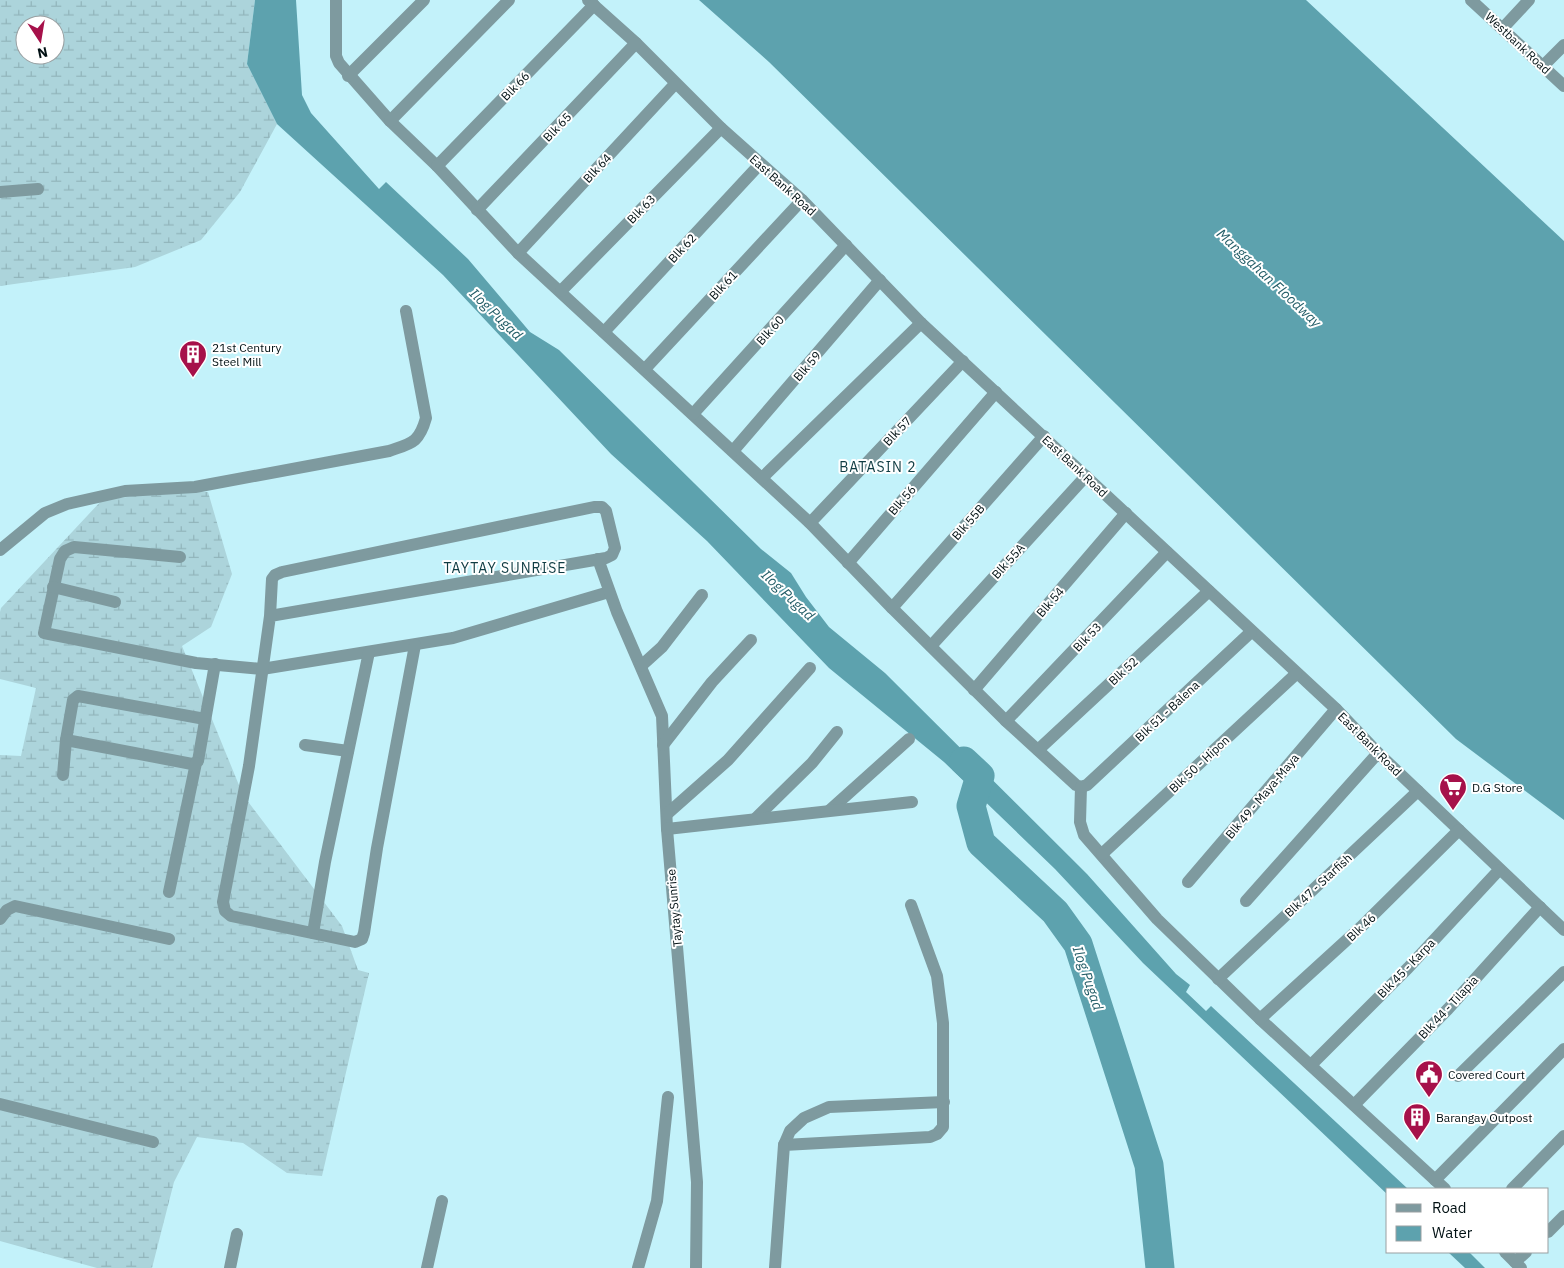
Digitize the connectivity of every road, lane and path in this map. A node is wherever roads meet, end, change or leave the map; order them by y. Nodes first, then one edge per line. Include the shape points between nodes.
1 (336, 0) edge
2 (424, 0) edge
3 (509, 0) edge
4 (1471, 0) edge
5 (1529, 0) edge
6 (591, 3) edge
7 (1503, 28) junction
8 (636, 44) junction
9 (1564, 45) edge
10 (1543, 66) junction
11 (348, 76) junction
12 (675, 84) junction
13 (1564, 86) edge
14 (390, 121) junction
15 (721, 128) junction
16 (760, 164) junction
17 (437, 166) junction
18 (38, 189) dead end
19 (0, 192) edge
20 (802, 200) junction
21 (477, 210) junction
22 (846, 246) junction
23 (518, 252) junction
24 (880, 280) junction
25 (561, 291) junction
26 (406, 311) dead end
27 (921, 323) junction
28 (604, 332) junction
29 (963, 361) junction
30 (645, 369) junction
31 (996, 392) junction
32 (693, 414) junction
33 (1044, 436) junction
34 (734, 451) junction
35 (1086, 476) junction
36 (762, 478) junction
37 (1126, 513) junction
38 (810, 523) junction
39 (0, 550) edge
40 (1167, 552) junction
41 (180, 557) dead end
42 (598, 559) junction
43 (848, 563) junction
44 (54, 587) junction
45 (1209, 591) junction
46 (609, 592) junction
47 (702, 595) dead end
48 (115, 602) dead end
49 (892, 608) junction
50 (270, 616) junction
51 (1251, 632) junction
52 (751, 640) dead end
53 (415, 645) junction
54 (930, 646) junction
55 (369, 652) junction
56 (215, 664) junction
57 (641, 666) junction
58 (810, 668) dead end
59 (262, 669) junction
60 (1296, 674) junction
61 (974, 690) junction
62 (1336, 709) junction
63 (204, 719) junction
64 (1006, 721) junction
65 (837, 732) dead end
66 (909, 739) dead end
67 (66, 740) junction
68 (306, 745) dead end
69 (664, 745) junction
70 (1038, 750) junction
71 (348, 751) junction
72 (1378, 753) junction
73 (196, 763) junction
74 (63, 775) dead end
75 (1082, 787) junction
76 (1418, 791) junction
77 (912, 802) dead end
78 (830, 810) junction
79 (667, 814) junction
80 (756, 818) junction
81 (667, 829) junction
82 (1459, 830) junction
83 (1102, 854) junction
84 (1499, 870) junction
85 (1188, 882) dead end
86 (169, 892) dead end
87 (1246, 901) dead end
88 (911, 905) dead end
89 (1540, 907) junction
90 (0, 919) edge
91 (1564, 930) edge
92 (313, 933) junction
93 (169, 939) dead end
94 (1564, 972) edge
95 (1218, 979) junction
96 (1260, 1019) junction
97 (1564, 1049) edge
98 (1311, 1065) junction
99 (1458, 1076) dead end
100 (668, 1097) dead end
101 (944, 1102) junction
102 (0, 1104) edge
103 (1354, 1105) junction
104 (1564, 1136) edge
105 (153, 1142) dead end
106 (784, 1145) junction
107 (1435, 1180) junction
108 (1444, 1188) edge
109 (1513, 1188) edge
110 (442, 1201) dead end
111 (1564, 1216) edge
112 (1549, 1231) edge
113 (237, 1234) dead end
114 (1507, 1253) edge
115 (1525, 1253) edge
116 (1518, 1265) edge
117 (230, 1268) edge
118 (427, 1268) edge
119 (638, 1268) edge
120 (696, 1268) edge
121 (775, 1268) edge

1 - 11 street via 336,56
2 - 11 street
3 - 14 street
4 - 7 street, Westbank Road
5 - 7 street
6 - 8 street, East Bank Road
6 - 17 street, Blk 66
7 - 10 street, Westbank Road
8 - 12 street, East Bank Road
8 - 21 street, Blk 65
9 - 10 street
10 - 13 street, Westbank Road
11 - 14 street
12 - 15 street, East Bank Road
12 - 23 street, Blk 64
14 - 17 street
15 - 16 street, East Bank Road
15 - 25 street, Blk 63
16 - 20 street, East Bank Road
16 - 28 street, Blk 62
17 - 21 street
18 - 19 street
20 - 22 street, East Bank Road
20 - 30 street, Blk 61
21 - 23 street
22 - 24 street, East Bank Road
22 - 32 street, Blk 60
23 - 25 street
24 - 27 street, East Bank Road
24 - 34 street, Blk 59
25 - 28 street
26 - 39 street via 426,418 422,433 414,442 389,450 195,487 125,491 67,504 45,513
27 - 29 street, East Bank Road
27 - 36 street
28 - 30 street
29 - 31 street, East Bank Road
29 - 38 street, Blk 57
30 - 32 street
31 - 33 street, East Bank Road
31 - 43 street, Blk 56
32 - 34 street
33 - 35 street, East Bank Road
33 - 49 street, Blk 55B
34 - 36 street
35 - 37 street, East Bank Road
35 - 54 street, Blk 55A
36 - 38 street
37 - 40 street, East Bank Road
37 - 61 street, Blk 54
38 - 43 street
40 - 45 street, East Bank Road
40 - 64 street, Blk 53
41 - 44 street via 74,547 66,550 60,559
42 - 46 street, Taytay Sunrise
42 - 50 street
42 - 50 street via 612,555 615,548 606,511 598,506 282,572 272,579
43 - 49 street
44 - 48 street
44 - 56 street via 44,631 46,635
45 - 51 street, East Bank Road
45 - 70 street, Blk 52
46 - 53 street via 453,638
46 - 57 street, Taytay Sunrise
47 - 57 street via 662,647
49 - 54 street
50 - 59 street
51 - 60 street, East Bank Road
51 - 75 street, Blk 51 - Balena via 1087,786
52 - 69 street via 712,682
53 - 55 street
53 - 92 street via 362,939 355,942
54 - 61 street
55 - 59 street
55 - 71 street
56 - 59 street
56 - 63 street
57 - 69 street, Taytay Sunrise via 662,716
58 - 79 street via 728,760
59 - 92 street via 249,766 223,902 225,911 231,916
60 - 62 street, East Bank Road
60 - 83 street, Blk 50 - Hipon
61 - 64 street
62 - 72 street, East Bank Road
62 - 85 street, Blk 49 - Maya-Maya
63 - 67 street via 78,696 73,700
63 - 73 street
64 - 70 street
65 - 80 street via 812,763
66 - 78 street
67 - 73 street
67 - 74 street
68 - 71 street
69 - 79 street, Taytay Sunrise
70 - 75 street
71 - 92 street
72 - 76 street, East Bank Road
72 - 87 street
73 - 86 street
75 - 83 street via 1081,829
76 - 82 street, East Bank Road
76 - 95 street, Blk 47 - Starfish
77 - 78 street
78 - 80 street
79 - 81 street, Taytay Sunrise
80 - 81 street
81 - 120 street, Taytay Sunrise via 697,1182
82 - 84 street, East Bank Road
82 - 96 street, Blk 46 via 1368,920
83 - 95 street via 1158,919
84 - 89 street, East Bank Road
84 - 98 street, Blk 45 - Karpa via 1408,968
88 - 101 street via 937,976 943,1023
89 - 91 street, East Bank Road
89 - 103 street, Blk 44 - Tilapia via 1448,1009
90 - 93 street via 14,906
94 - 99 street
95 - 96 street
96 - 98 street
97 - 107 street
98 - 103 street
100 - 119 street via 657,1201
101 - 106 street via 829,1107 804,1118 790,1131
101 - 106 street via 942,1127 938,1134 930,1137
102 - 105 street
103 - 107 street
104 - 109 street
106 - 121 street
107 - 108 street
110 - 118 street
111 - 112 street
113 - 117 street
114 - 116 street
115 - 116 street

